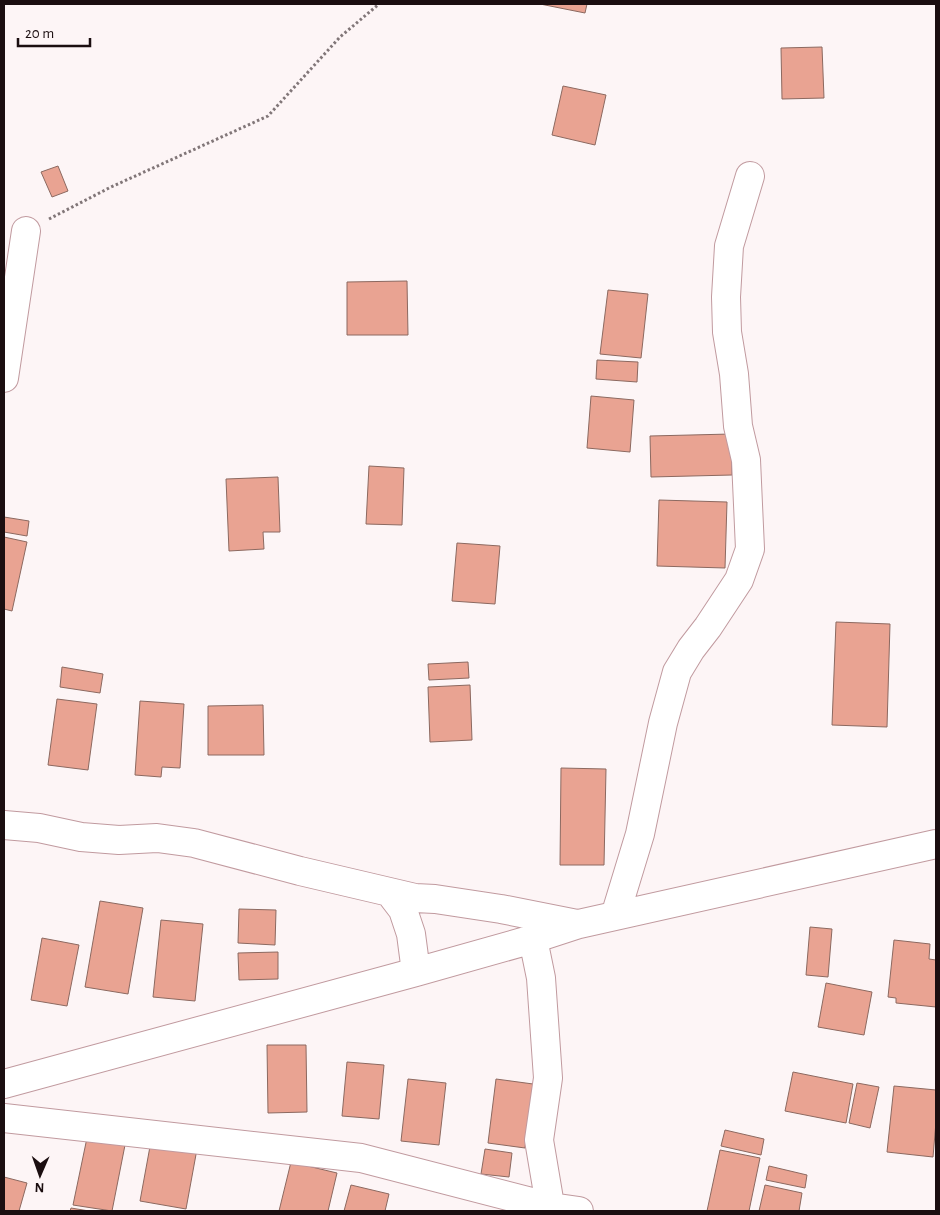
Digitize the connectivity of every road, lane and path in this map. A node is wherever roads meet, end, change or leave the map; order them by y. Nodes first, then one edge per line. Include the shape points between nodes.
1 (379, 4) edge
2 (750, 176) dead end
3 (26, 231) joint
4 (4, 378) edge
5 (4, 825) edge
6 (936, 844) edge
7 (390, 893) junction
8 (615, 916) junction
9 (578, 924) junction
10 (533, 939) junction
11 (416, 972) junction
12 (4, 1084) edge
13 (4, 1118) edge
14 (552, 1209) edge
15 (579, 1211) edge

1 - 3 path via 340,38 268,116 111,187
2 - 8 street via 730,246 726,297 738,426 746,460 750,549 739,580 677,672 663,722 640,834
3 - 4 street
5 - 7 street via 81,837 157,838 194,843
6 - 8 street
7 - 9 street
7 - 11 street via 403,910 411,934
8 - 9 street
9 - 10 street
10 - 11 street
10 - 14 street via 541,978 548,1078 539,1140
11 - 12 street
13 - 14 street via 361,1158
14 - 15 street

